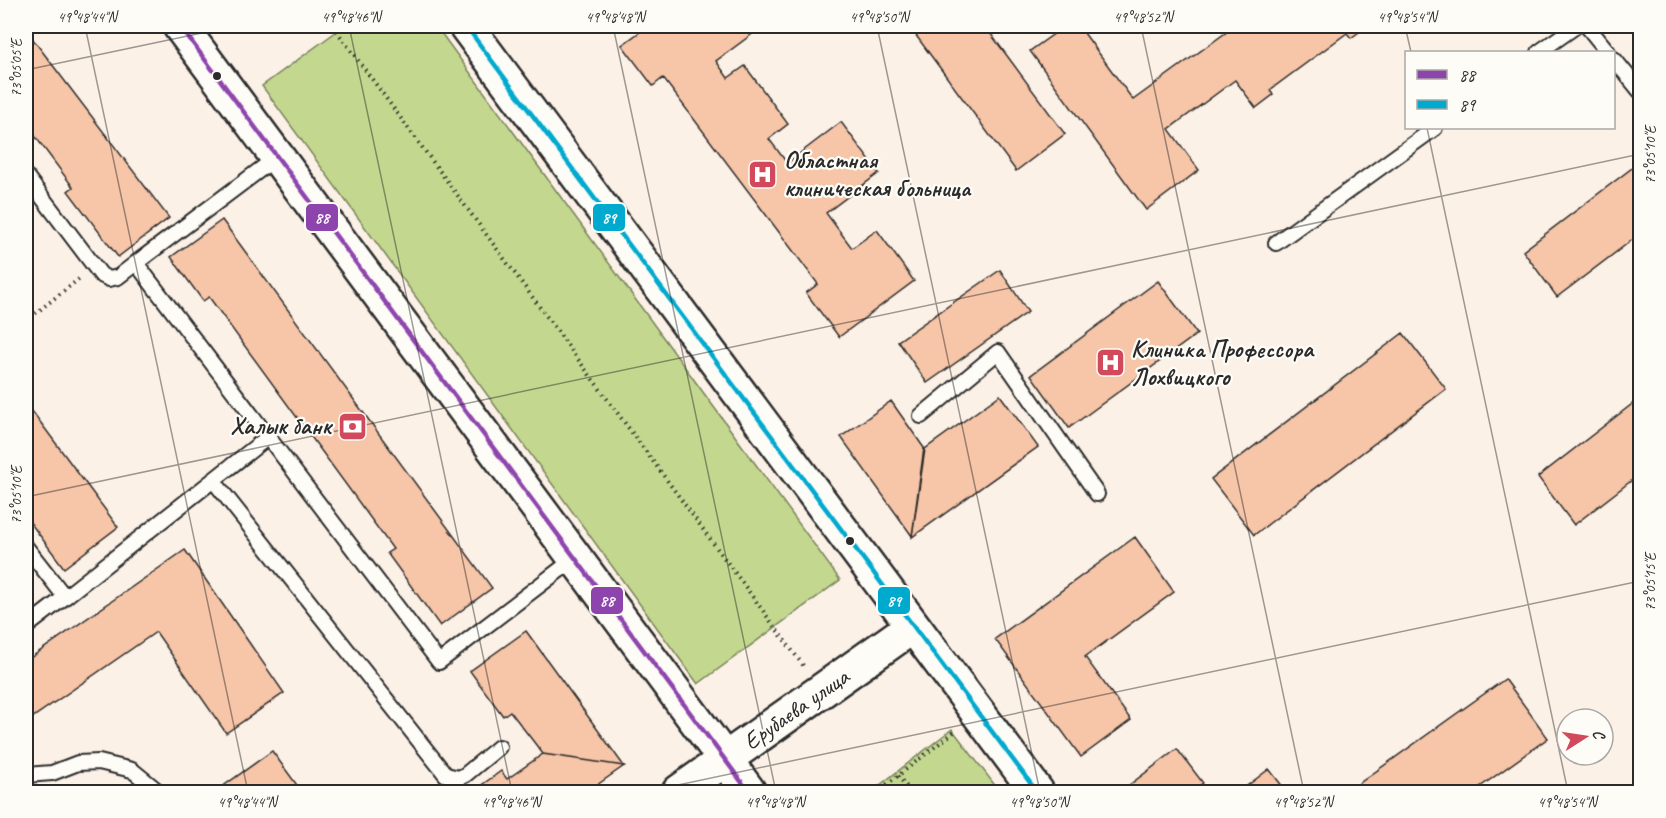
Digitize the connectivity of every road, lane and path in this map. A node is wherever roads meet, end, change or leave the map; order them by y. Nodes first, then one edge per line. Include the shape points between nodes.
1 (180, 26) edge
2 (333, 26) edge
3 (466, 26) edge
4 (1576, 26) edge
5 (1587, 26) edge
6 (1540, 51) edge
7 (1607, 51) edge
8 (1615, 60) edge
9 (1640, 92) edge
10 (1434, 129) edge
11 (277, 157) junction
12 (26, 176) edge
13 (1275, 243) dead end
14 (136, 263) junction
15 (95, 267) junction
16 (26, 321) edge
17 (921, 416) dead end
18 (268, 437) junction
19 (213, 480) junction
20 (1097, 494) dead end
21 (26, 547) edge
22 (574, 559) junction
23 (65, 597) junction
24 (913, 626) junction
25 (26, 627) edge
26 (822, 691) junction
27 (978, 713) junction
28 (499, 747) dead end
29 (725, 758) junction
30 (26, 775) edge
31 (898, 776) junction
32 (159, 792) edge
33 (679, 792) edge
34 (749, 792) edge
35 (877, 792) edge
36 (911, 792) edge
37 (1037, 792) edge

1 - 11 main road
2 - 26 path
3 - 24 main road
4 - 6 lane
5 - 7 lane
8 - 9 lane
10 - 13 lane
11 - 14 lane
11 - 22 main road
12 - 15 lane
14 - 15 lane via 109,279
14 - 18 lane
15 - 16 path
17 - 20 lane via 999,352
18 - 19 lane
18 - 22 lane via 439,662
19 - 23 lane
19 - 28 lane via 446,775 465,775
21 - 23 lane
22 - 29 main road
23 - 25 lane
24 - 26 main road, Ерубаева улица
24 - 27 main road
26 - 29 main road, Ерубаева улица
27 - 31 path
27 - 37 main road
29 - 33 main road, Ерубаева улица
29 - 34 main road
30 - 32 lane via 99,762 132,770
31 - 35 path
31 - 36 path

